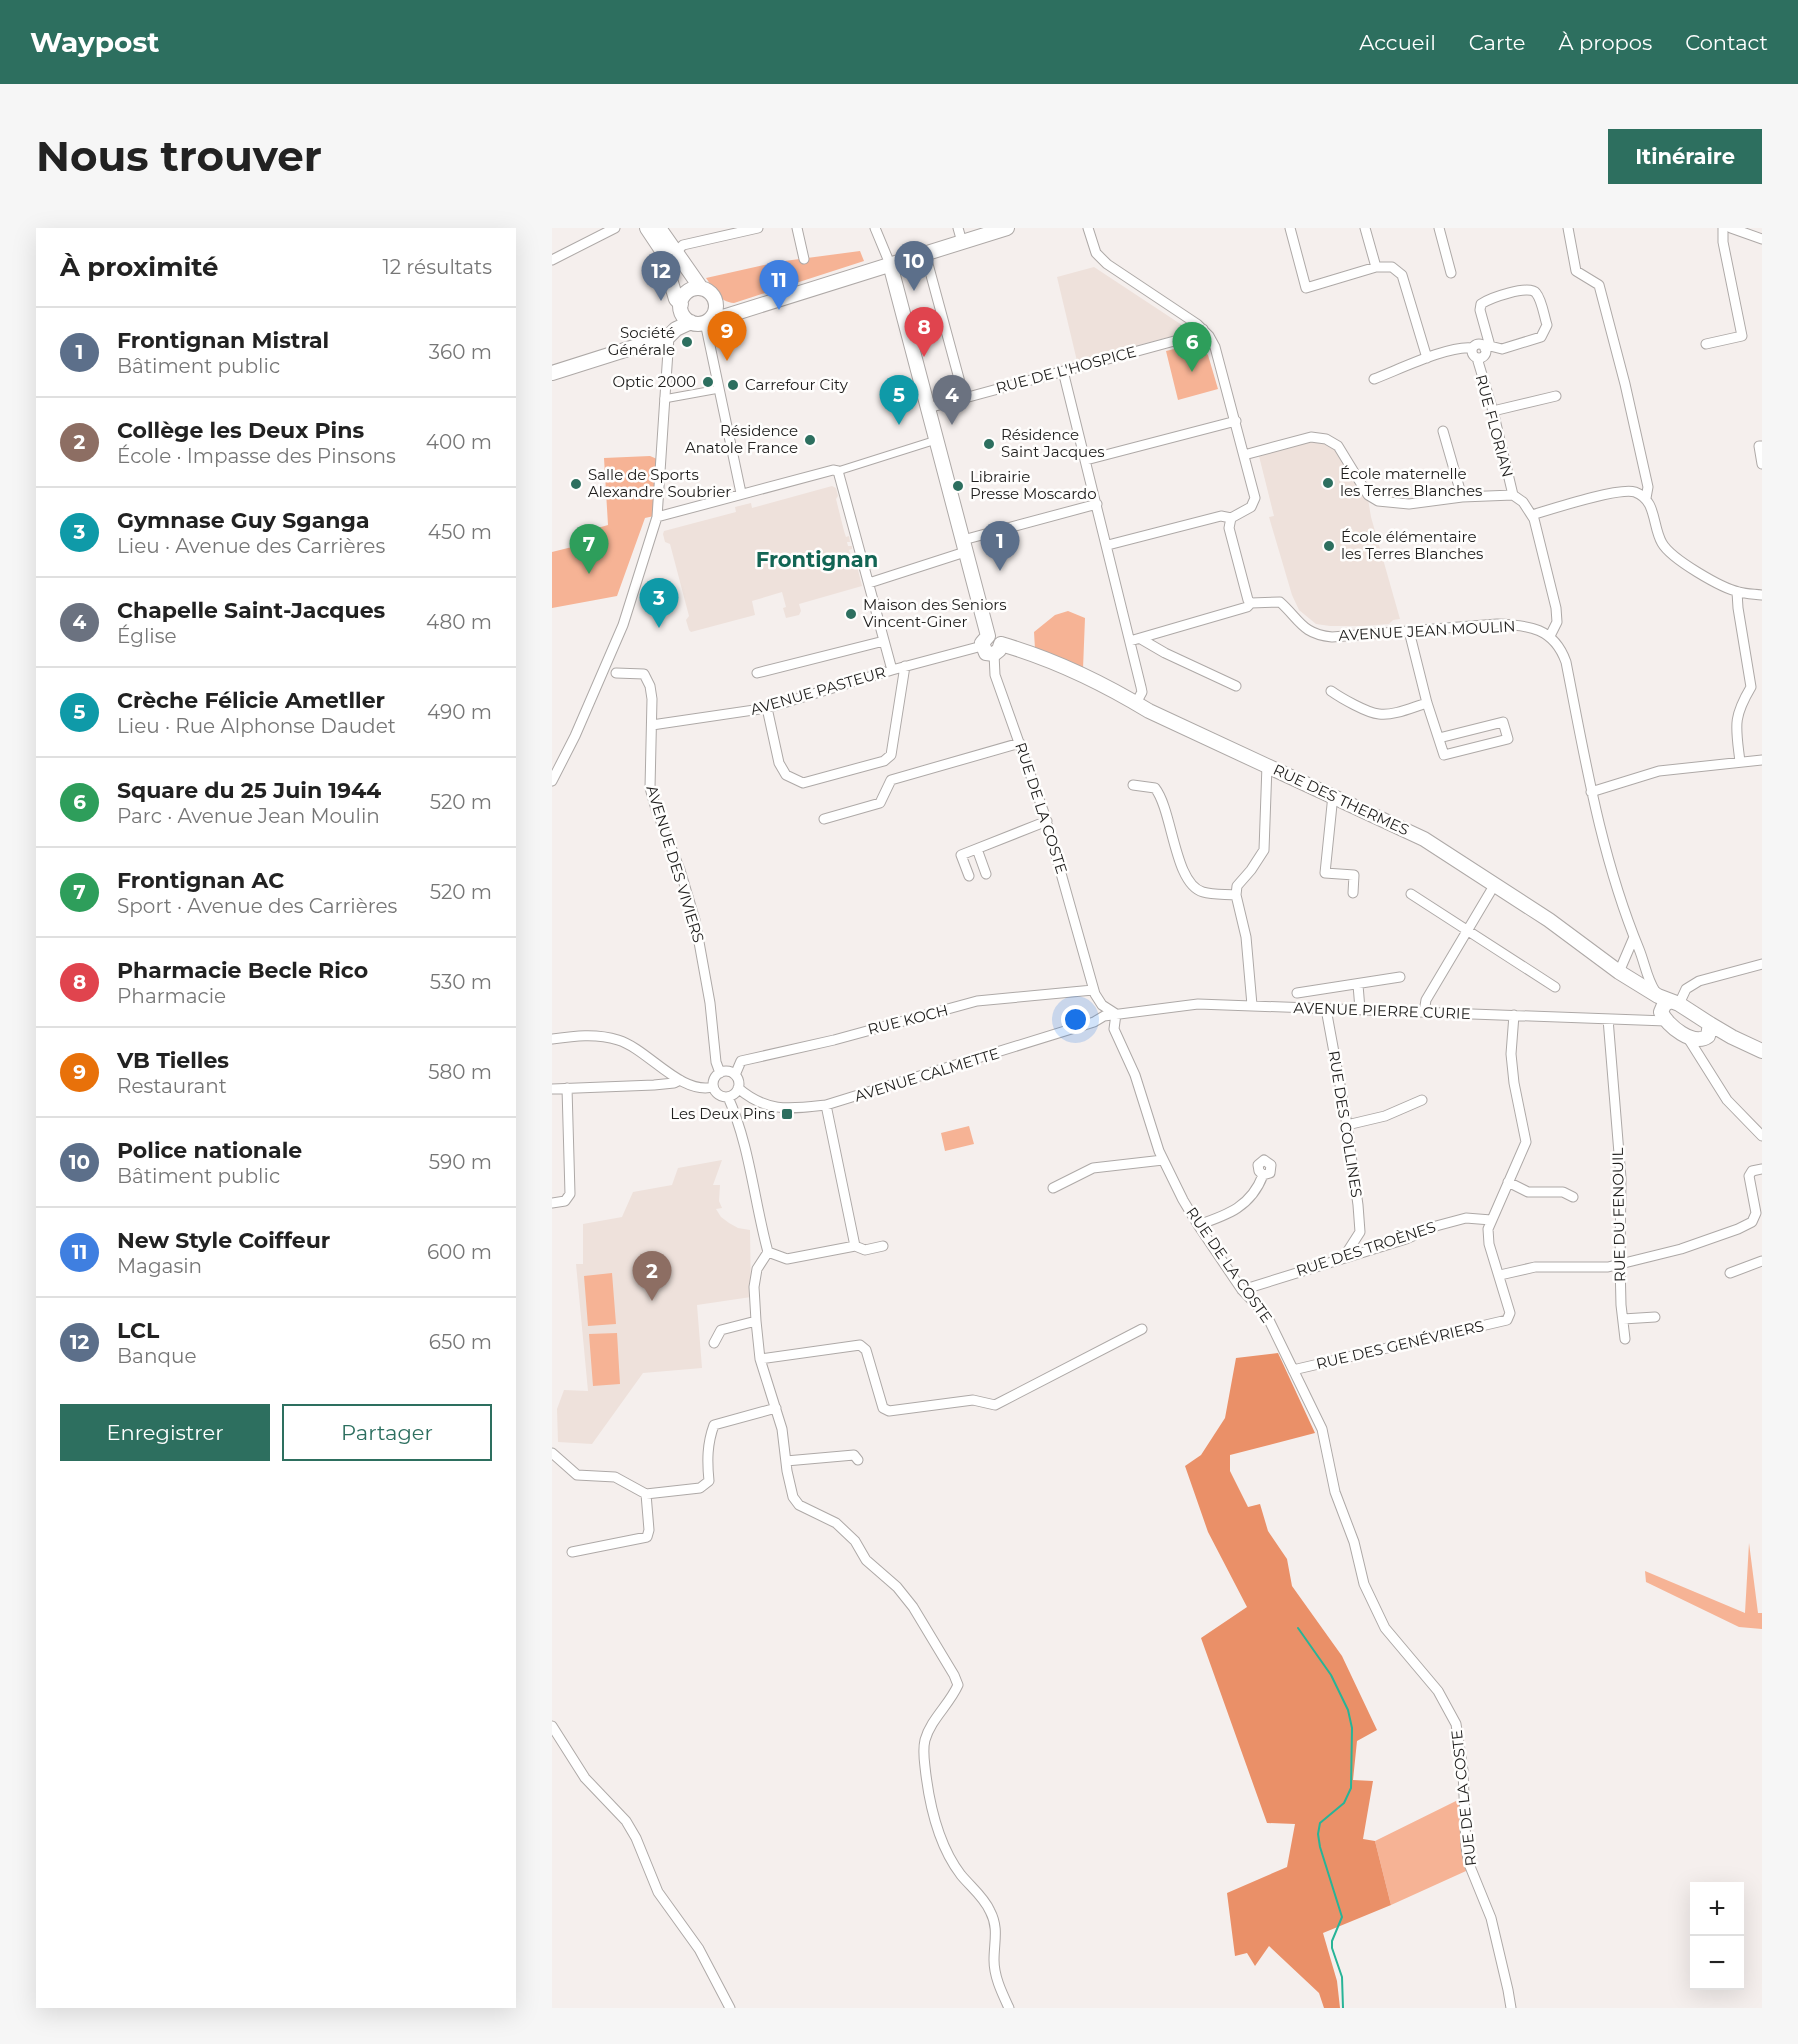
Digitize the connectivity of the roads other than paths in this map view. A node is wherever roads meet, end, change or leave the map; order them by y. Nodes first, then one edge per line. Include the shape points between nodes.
1 (615, 228) edge
2 (647, 228) edge
3 (659, 228) edge
4 (797, 228) edge
5 (875, 228) edge
6 (958, 228) edge
7 (1006, 228) edge
8 (1088, 228) edge
9 (1290, 228) edge
10 (1365, 228) edge
11 (1439, 228) edge
12 (1568, 228) edge
13 (1723, 228) edge
14 (1731, 228) edge
15 (752, 229) edge
16 (1757, 234) edge
17 (962, 242) junction
18 (675, 253) junction
19 (925, 253) junction
20 (804, 259) dead end
21 (552, 260) edge
22 (665, 264) junction
23 (890, 264) junction
24 (1376, 267) junction
25 (1451, 273) dead end
26 (701, 288) junction
27 (715, 301) junction
28 (741, 310) junction
29 (694, 315) junction
30 (1203, 329) junction
31 (672, 332) junction
32 (1706, 344) dead end
33 (1488, 347) junction
34 (1472, 348) junction
35 (1426, 358) junction
36 (1477, 358) junction
37 (1064, 371) junction
38 (552, 373) edge
39 (1374, 379) dead end
40 (719, 389) junction
41 (1556, 396) dead end
42 (964, 397) junction
43 (664, 399) junction
44 (928, 408) junction
45 (1493, 411) junction
46 (1236, 421) junction
47 (1443, 431) dead end
48 (936, 440) junction
49 (1762, 446) edge
50 (1244, 455) junction
51 (1086, 460) junction
52 (1762, 464) edge
53 (838, 471) junction
54 (741, 493) junction
55 (1513, 495) junction
56 (1462, 497) junction
57 (1646, 498) junction
58 (1096, 504) junction
59 (1532, 514) junction
60 (657, 517) junction
61 (1231, 518) junction
62 (1108, 545) junction
63 (964, 546) junction
64 (869, 583) junction
65 (1737, 592) junction
66 (1762, 595) edge
67 (1251, 603) junction
68 (1409, 631) junction
69 (1550, 636) junction
70 (1141, 639) junction
71 (884, 641) junction
72 (1130, 642) junction
73 (991, 645) junction
74 (905, 666) junction
75 (892, 670) junction
76 (616, 673) dead end
77 (757, 673) dead end
78 (1236, 687) dead end
79 (1331, 691) dead end
80 (1136, 703) junction
81 (1427, 703) junction
82 (767, 708) junction
83 (652, 725) junction
84 (1440, 738) junction
85 (1020, 743) junction
86 (1762, 760) edge
87 (1740, 762) junction
88 (1267, 765) junction
89 (554, 775) edge
90 (1133, 785) dead end
91 (1591, 792) junction
92 (1333, 795) junction
93 (824, 819) dead end
94 (1047, 821) junction
95 (977, 849) junction
96 (986, 874) dead end
97 (969, 876) dead end
98 (1495, 884) junction
99 (1353, 893) dead end
100 (1411, 894) dead end
101 (1236, 895) junction
102 (1468, 930) junction
103 (1634, 937) junction
104 (1762, 964) edge
105 (1619, 972) junction
106 (1400, 977) dead end
107 (1358, 985) junction
108 (1555, 987) dead end
109 (1093, 990) junction
110 (1297, 993) dead end
111 (1252, 1005) junction
112 (1666, 1007) junction
113 (1326, 1009) junction
114 (1360, 1009) junction
115 (1424, 1012) junction
116 (1116, 1014) junction
117 (1514, 1016) junction
118 (1608, 1019) junction
119 (1707, 1033) junction
120 (1688, 1038) junction
121 (552, 1039) edge
122 (1762, 1051) edge
123 (720, 1073) junction
124 (735, 1075) junction
125 (1712, 1076) junction
126 (680, 1080) junction
127 (713, 1087) junction
128 (567, 1088) junction
129 (738, 1088) junction
130 (552, 1089) edge
131 (728, 1097) junction
132 (1422, 1100) dead end
133 (826, 1105) junction
134 (1347, 1125) junction
135 (1762, 1136) edge
136 (1163, 1160) junction
137 (1762, 1168) edge
138 (1263, 1175) dead end
139 (1508, 1182) junction
140 (1053, 1188) dead end
141 (1573, 1197) dead end
142 (552, 1203) edge
143 (1491, 1220) junction
144 (1198, 1225) junction
145 (1357, 1239) junction
146 (855, 1246) junction
147 (883, 1246) dead end
148 (1365, 1251) junction
149 (768, 1252) junction
150 (1344, 1257) junction
151 (1762, 1261) edge
152 (1620, 1263) junction
153 (1730, 1273) dead end
154 (1500, 1275) junction
155 (1242, 1290) junction
156 (1655, 1317) dead end
157 (1623, 1319) junction
158 (756, 1321) junction
159 (1142, 1329) dead end
160 (1625, 1339) dead end
161 (714, 1343) dead end
162 (760, 1359) junction
163 (1293, 1370) junction
164 (776, 1408) junction
165 (552, 1453) edge
166 (858, 1460) dead end
167 (786, 1461) junction
168 (646, 1494) junction
169 (572, 1552) dead end
170 (552, 1726) edge
171 (730, 2008) edge
172 (1009, 2008) edge
173 (1511, 2008) edge

1 - 21 street
2 - 22 main road via 661,249
3 - 18 main road
4 - 20 street
5 - 23 street
6 - 17 street
7 - 17 main road
8 - 30 street via 1096,253 1107,264
9 - 24 street via 1306,288
10 - 24 street
11 - 25 street
12 - 57 street via 1576,271 1599,285 1648,487
13 - 32 street via 1742,336
14 - 16 street
15 - 18 street via 683,245
17 - 19 main road
18 - 22 main road
18 - 26 main road
19 - 23 main road
19 - 42 street
22 - 29 main road via 676,299
23 - 28 main road
23 - 44 main road
24 - 35 street via 1392,267 1402,275
26 - 27 main road via 710,292
26 - 29 main road via 685,294
27 - 28 main road
27 - 29 main road via 715,312
28 - 29 main road via 723,317
29 - 31 main road
29 - 40 street
30 - 37 street, RUE DE L'HOSPICE via 1189,337
30 - 46 street via 1215,347
31 - 38 main road
31 - 43 street
33 - 33 street via 1502,349 1541,337 1547,325 1537,293 1522,289 1481,304
33 - 34 street via 1477,344
33 - 36 street
34 - 35 street
34 - 36 street, RUE FLORIAN
35 - 39 street
36 - 45 street, RUE FLORIAN
37 - 42 street, RUE DE L'HOSPICE
37 - 51 street
40 - 43 street
40 - 54 street
41 - 45 street
42 - 44 street, RUE DE L'HOSPICE
43 - 60 street
44 - 48 main road
45 - 55 street, RUE FLORIAN
46 - 50 street
46 - 51 street
47 - 56 street
48 - 53 street
48 - 63 main road
49 - 52 street
50 - 56 street via 1311,437 1326,439 1338,446 1368,495 1378,501 1409,504
50 - 61 street via 1256,498 1251,507
51 - 58 street
53 - 54 street
53 - 64 street
54 - 60 street
55 - 56 street
55 - 59 street
57 - 59 street via 1627,491
57 - 65 street via 1669,553
58 - 62 street
58 - 63 street
59 - 69 street via 1556,608 1557,622
60 - 89 street via 623,625
61 - 62 street via 1221,516
61 - 67 street via 1229,528
62 - 72 street
63 - 64 street
63 - 73 main road
64 - 71 street
65 - 66 street
65 - 87 street via 1751,687 1735,722
67 - 68 street, AVENUE JEAN MOULIN via 1280,602 1303,627 1323,636
67 - 70 street
68 - 69 street, AVENUE JEAN MOULIN via 1497,624 1522,625
68 - 81 street
69 - 91 street via 1561,648 1566,662
70 - 72 street
70 - 78 street
71 - 75 street
71 - 77 street
72 - 80 street via 1142,692
73 - 74 street, AVENUE PASTEUR
73 - 80 main road, RUE DES THERMES via 1082,675
73 - 85 street, RUE DE LA COSTE via 994,675
74 - 75 street, AVENUE PASTEUR
74 - 82 street via 891,755 884,761 803,783 786,775 779,763
75 - 82 street, AVENUE PASTEUR
76 - 83 street, AVENUE DES VIVIERS via 644,674 650,686
79 - 81 street via 1380,714
80 - 88 main road, RUE DES THERMES
81 - 84 street
82 - 83 street, AVENUE PASTEUR
83 - 123 street, AVENUE DES VIVIERS via 650,788 695,920
84 - 84 street via 1444,755 1508,739 1503,722
85 - 93 street via 891,780 880,803
85 - 94 street, RUE DE LA COSTE
86 - 87 street
87 - 91 street via 1659,771
88 - 92 main road, RUE DES THERMES
88 - 101 street via 1264,850 1237,886
90 - 101 street via 1155,788 1162,797 1176,853 1192,886 1202,892
91 - 103 street
92 - 98 main road, RUE DES THERMES via 1424,839
92 - 99 street via 1325,873 1354,875
94 - 95 street
94 - 109 street, RUE DE LA COSTE
95 - 96 street
95 - 97 street via 961,855
98 - 102 street
98 - 105 main road, RUE DES THERMES
100 - 102 street
101 - 111 street via 1246,937
102 - 108 street
102 - 115 street via 1426,1000
103 - 105 street
103 - 112 street via 1650,983
104 - 112 street via 1699,981
105 - 112 main road, RUE DES THERMES
106 - 107 street
107 - 110 street
107 - 114 street
109 - 116 street, RUE DE LA COSTE via 1102,1005
109 - 124 street, RUE KOCH via 977,1001 741,1061
111 - 113 street, AVENUE PIERRE CURIE
111 - 116 street, AVENUE PIERRE CURIE via 1198,1004
112 - 118 street, AVENUE PIERRE CURIE via 1648,1020
112 - 119 main road
112 - 120 main road
113 - 114 street, AVENUE PIERRE CURIE
113 - 134 street, RUE DES COLLINES
114 - 115 street, AVENUE PIERRE CURIE
115 - 117 street, AVENUE PIERRE CURIE
116 - 133 street, AVENUE CALMETTE
116 - 136 street, RUE DE LA COSTE via 1114,1029 1135,1075
117 - 118 street, AVENUE PIERRE CURIE
117 - 139 street via 1511,1053 1526,1142
118 - 152 street, RUE DU FENOUIL via 1621,1178
119 - 120 main road via 1696,1040
119 - 122 main road via 1732,1037
119 - 125 street
120 - 125 street
121 - 126 street via 586,1035 619,1040
123 - 124 street via 728,1071
123 - 127 street
124 - 129 street
125 - 135 street via 1727,1100
126 - 127 street via 696,1087
126 - 128 street via 654,1085
127 - 131 street via 717,1094
128 - 130 street
128 - 142 street via 570,1194 565,1202
129 - 131 street
129 - 133 street, AVENUE CALMETTE via 756,1103 774,1107
131 - 149 street via 741,1128
132 - 134 street via 1385,1116
133 - 146 street
134 - 145 street, RUE DES COLLINES via 1358,1199
136 - 140 street via 1093,1168
136 - 144 street, RUE DE LA COSTE
137 - 152 street via 1749,1176 1756,1213 1752,1222 1681,1249
138 - 144 street via 1242,1207
139 - 141 street via 1528,1192 1563,1192
139 - 143 street
143 - 148 street, RUE DES TROÈNES via 1466,1218
143 - 154 street via 1489,1244
144 - 155 street, RUE DE LA COSTE
145 - 148 street
145 - 150 street
146 - 147 street via 864,1250
146 - 149 street via 788,1259
148 - 150 street, RUE DES TROÈNES
149 - 158 street via 757,1269
150 - 155 street, RUE DES TROÈNES
151 - 153 street
152 - 154 street via 1608,1267 1535,1267
152 - 157 street, RUE DU FENOUIL
154 - 163 street, RUE DES GENÉVRIERS via 1510,1313 1507,1320
155 - 163 street, RUE DE LA COSTE via 1267,1316
156 - 157 street
157 - 160 street, RUE DU FENOUIL
158 - 161 street via 721,1330
158 - 162 street
159 - 162 street via 995,1405 973,1400 889,1411 883,1408 866,1350 860,1345
162 - 164 street
163 - 173 street, RUE DE LA COSTE via 1322,1429 1335,1492 1354,1542 1364,1584 1385,1628 1438,1691 1456,1724 1469,1864 1491,1918
164 - 167 street
164 - 168 street via 714,1425 707,1461 709,1481 700,1488
165 - 168 street via 577,1475 615,1477
166 - 167 street via 854,1455
167 - 172 street via 790,1489 799,1505 836,1523 855,1540 866,1560 913,1607 954,1675 958,1685 924,1741 929,1799 952,1860 990,1910 997,1928 994,1962
168 - 169 street via 650,1530 647,1537
170 - 171 street via 585,1778 626,1821 658,1892 699,1949

